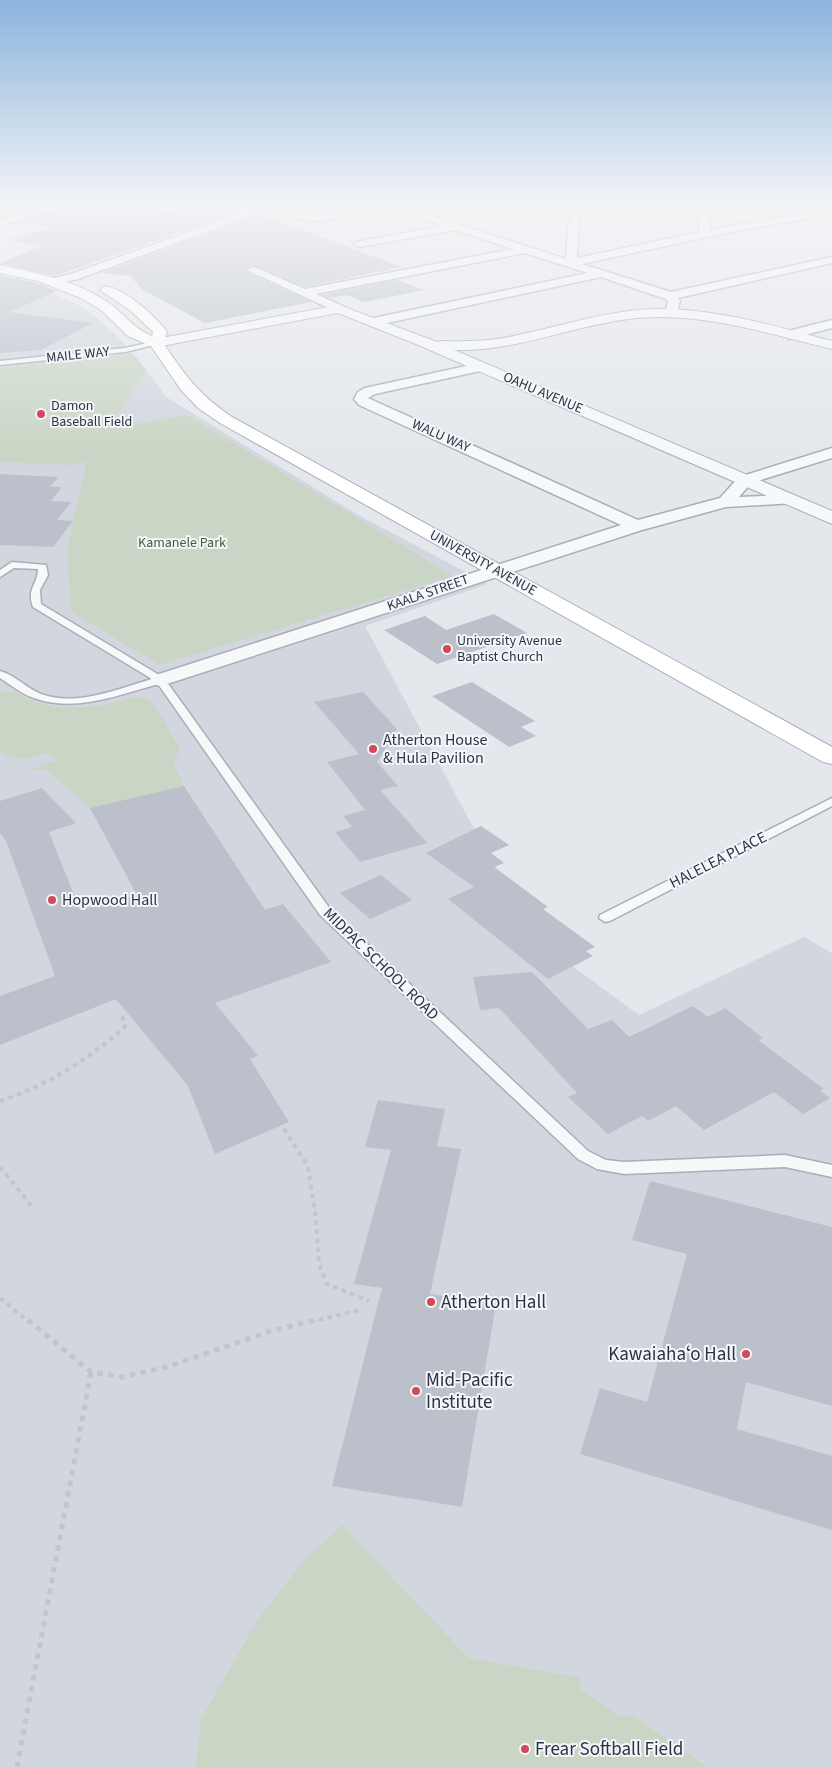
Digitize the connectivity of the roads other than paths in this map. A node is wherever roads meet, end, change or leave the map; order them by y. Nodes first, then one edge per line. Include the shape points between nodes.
1 (66, 287) edge
2 (97, 287) edge
3 (292, 287) edge
4 (327, 287) edge
5 (538, 287) edge
6 (644, 287) edge
7 (708, 287) edge
8 (303, 292) junction
9 (670, 296) junction
10 (339, 309) junction
11 (671, 313) junction
12 (373, 322) junction
13 (832, 324) edge
14 (789, 335) junction
15 (421, 341) junction
16 (156, 343) junction
17 (506, 344) junction
18 (832, 345) edge
19 (0, 357) edge
20 (456, 357) junction
21 (0, 363) edge
22 (480, 367) junction
23 (508, 379) junction
24 (832, 453) edge
25 (745, 480) junction
26 (788, 500) junction
27 (726, 502) junction
28 (832, 518) edge
29 (636, 526) junction
30 (497, 569) junction
31 (0, 574) edge
32 (0, 674) edge
33 (160, 680) junction
34 (832, 758) edge
35 (832, 802) edge
36 (605, 918) dead end
37 (832, 1171) edge

1 - 16 main road via 106,306 133,333
2 - 16 main road, UNIVERSITY AVENUE via 129,302 146,316 160,332
3 - 8 street, OAHU AVENUE
4 - 8 street
5 - 12 street
6 - 9 street
7 - 9 street
8 - 10 street, OAHU AVENUE
9 - 11 street via 674,301
10 - 12 street, OAHU AVENUE
10 - 16 street, MAILE WAY
11 - 14 street
11 - 17 street via 628,315
12 - 15 street, OAHU AVENUE
13 - 14 street
14 - 18 street
15 - 17 street via 455,346
15 - 20 street, OAHU AVENUE
16 - 19 lane, MAILE WAY
16 - 21 lane, MAILE WAY via 125,350
16 - 30 main road, UNIVERSITY AVENUE via 186,387 226,420
17 - 20 street
17 - 23 street via 494,352 490,360 494,368
20 - 22 street, OAHU AVENUE
22 - 23 street, OAHU AVENUE
22 - 29 street, WALU WAY via 373,390 363,395 361,400
23 - 25 street, OAHU AVENUE
24 - 25 street
25 - 26 street, OAHU AVENUE
25 - 27 street
26 - 27 street, KAALA STREET
26 - 28 street, OAHU AVENUE
27 - 29 street, KAALA STREET
29 - 30 street, KAALA STREET
30 - 33 street, KAALA STREET
30 - 34 main road, UNIVERSITY AVENUE
31 - 33 lane, MIDPAC SCHOOL ROAD via 12,565 42,567 44,575 35,590 36,605
32 - 33 lane via 35,695 69,700 88,699
33 - 37 lane, MIDPAC SCHOOL ROAD via 325,912 583,1155 604,1165 624,1168 785,1161
35 - 36 lane, HALELEA PLACE

